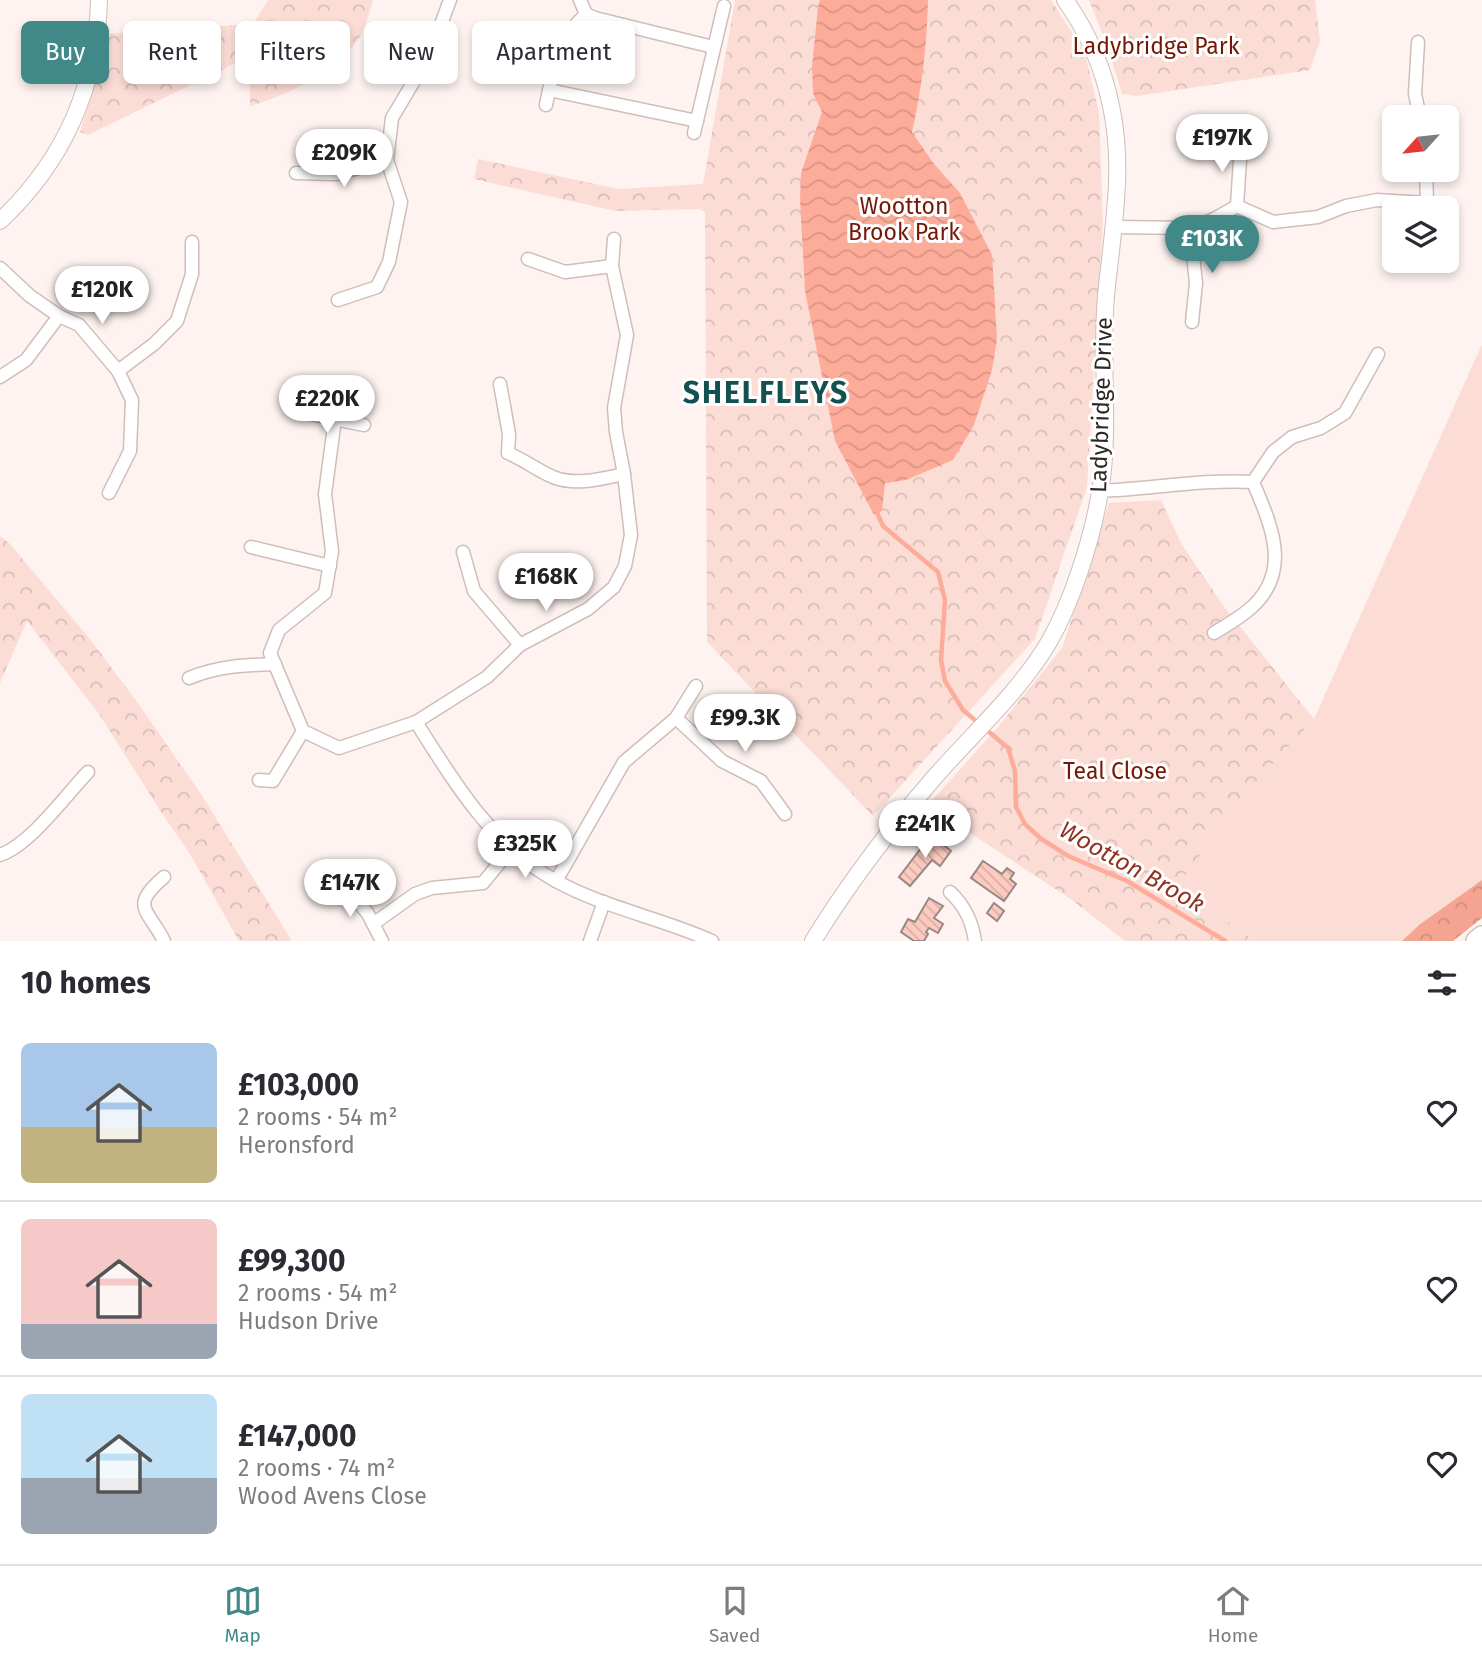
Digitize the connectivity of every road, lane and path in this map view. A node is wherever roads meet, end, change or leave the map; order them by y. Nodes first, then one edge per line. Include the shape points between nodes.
1 (99, 0) edge
2 (450, 0) edge
3 (580, 0) edge
4 (1065, 0) edge
5 (724, 6) dead end
6 (586, 14) junction
7 (1418, 42) dead end
8 (713, 47) junction
9 (549, 90) junction
10 (546, 105) dead end
11 (1417, 105) edge
12 (1241, 144) dead end
13 (387, 160) junction
14 (296, 173) dead end
15 (1426, 182) edge
16 (1237, 206) junction
17 (0, 221) edge
18 (1115, 227) junction
19 (1190, 228) junction
20 (614, 239) dead end
21 (192, 242) dead end
22 (528, 259) dead end
23 (612, 266) junction
24 (0, 268) edge
25 (338, 300) dead end
26 (59, 316) junction
27 (1192, 322) dead end
28 (1378, 354) dead end
29 (118, 371) junction
30 (0, 377) edge
31 (500, 384) dead end
32 (296, 411) dead end
33 (335, 419) junction
34 (365, 425) dead end
35 (624, 474) junction
36 (1253, 482) junction
37 (1100, 491) junction
38 (109, 493) dead end
39 (251, 547) dead end
40 (463, 552) dead end
41 (330, 566) junction
42 (1214, 633) dead end
43 (520, 645) junction
44 (275, 664) junction
45 (189, 678) dead end
46 (696, 686) dead end
47 (676, 718) junction
48 (416, 722) junction
49 (303, 732) junction
50 (88, 772) dead end
51 (259, 780) dead end
52 (785, 814) dead end
53 (510, 850) junction
54 (0, 855) edge
55 (164, 877) dead end
56 (556, 881) junction
57 (343, 883) dead end
58 (950, 892) dead end
59 (604, 902) junction
60 (373, 923) junction
61 (1482, 937) edge
62 (164, 941) edge
63 (382, 941) edge
64 (590, 941) edge
65 (712, 941) edge
66 (813, 941) edge
67 (975, 941) edge
68 (1477, 941) edge

1 - 17 street via 92,61 80,108 44,172
2 - 13 street via 430,54 391,118
3 - 6 street
4 - 18 street, Ladybridge Drive via 1097,56 1111,106 1118,153
5 - 8 street
6 - 8 street
6 - 9 street via 553,65
7 - 11 street
8 - 9 street via 695,127
9 - 10 street
12 - 16 street
13 - 14 street via 336,173
13 - 25 street via 401,202 389,262 377,287
15 - 16 street via 1427,203 1377,200 1318,217 1273,222
16 - 19 street
18 - 19 street
18 - 37 street, Ladybridge Drive via 1105,297
19 - 27 street via 1196,284
20 - 23 street
21 - 29 street via 192,274 177,321
22 - 23 street via 565,272
23 - 35 street via 627,335 614,408
24 - 26 street
26 - 29 street via 79,325
26 - 30 street via 26,360
28 - 36 street via 1345,413 1321,428 1292,437 1273,452
29 - 38 street via 132,400 130,451
31 - 35 street via 508,453 553,477 574,482
32 - 33 street
33 - 34 street
33 - 41 street via 325,494
35 - 43 street via 631,535 625,566 614,587 589,609
36 - 37 street via 1216,480
36 - 42 street via 1277,553 1270,586 1249,611
37 - 66 street, Ladybridge Drive via 1071,593 1049,641 879,847
39 - 41 street
40 - 43 street via 474,591
41 - 44 street via 325,593 279,630 270,653
43 - 48 street via 487,677
44 - 45 street via 232,665
44 - 49 street
46 - 47 street
47 - 52 street via 722,761 761,780
47 - 56 street via 624,762
48 - 49 street via 339,748
48 - 53 street via 457,786
49 - 51 street via 273,781
50 - 54 street via 24,842
53 - 56 street
53 - 60 street via 483,883 415,894
55 - 62 street via 148,891 144,902 145,912
56 - 59 street
57 - 60 street
58 - 67 street via 967,914
59 - 64 street
59 - 65 street
60 - 63 street
61 - 68 highway

